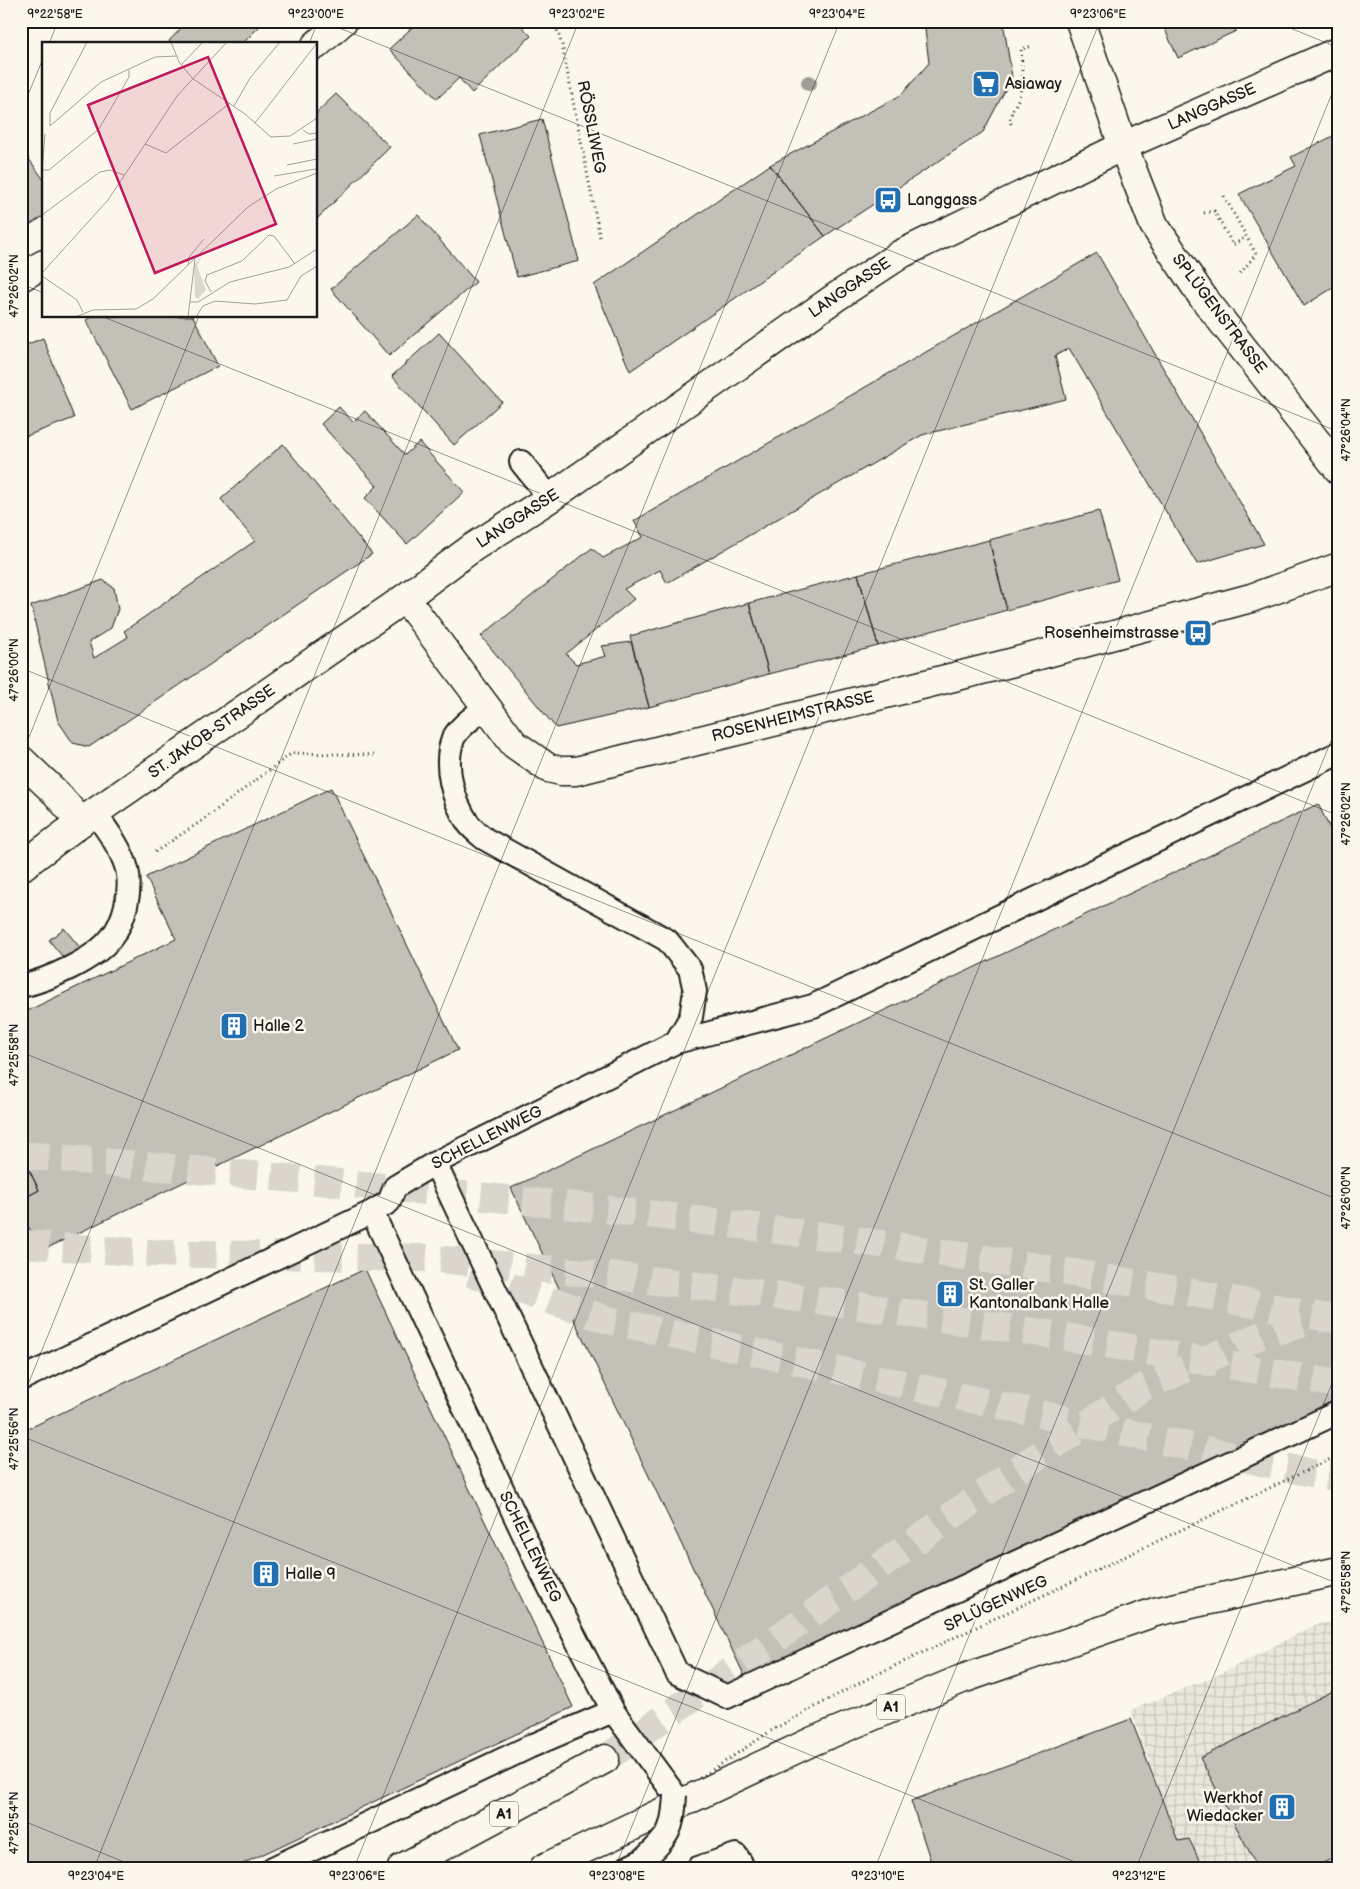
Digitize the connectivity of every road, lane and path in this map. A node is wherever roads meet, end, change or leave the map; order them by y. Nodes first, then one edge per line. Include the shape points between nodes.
1 (343, 21) edge
2 (554, 21) edge
3 (1080, 21) edge
4 (318, 43) edge
5 (1033, 46) dead end
6 (1339, 51) edge
7 (1011, 124) dead end
8 (1123, 146) junction
9 (1224, 196) dead end
10 (1204, 213) dead end
11 (1246, 237) junction
12 (600, 238) dead end
13 (42, 265) edge
14 (1239, 275) dead end
15 (21, 277) edge
16 (521, 462) dead end
17 (1339, 470) edge
18 (550, 498) junction
19 (1339, 567) edge
20 (405, 598) junction
21 (21, 650) edge
22 (21, 671) edge
23 (486, 707) junction
24 (1339, 753) edge
25 (377, 754) dead end
26 (21, 760) edge
27 (88, 817) junction
28 (21, 867) edge
29 (127, 870) junction
30 (21, 986) edge
31 (676, 1042) junction
32 (435, 1163) junction
33 (372, 1212) junction
34 (21, 1379) edge
35 (1339, 1412) edge
36 (1339, 1455) edge
37 (1339, 1571) edge
38 (613, 1711) junction
39 (605, 1759) tunnel mouth
40 (674, 1795) junction
41 (741, 1863) dead end
42 (635, 1864) edge
43 (273, 1868) edge
44 (402, 1868) edge
45 (544, 1868) edge
46 (698, 1868) edge

1 - 4 main road
2 - 12 path, RÖSSLIWEG via 562,45
3 - 8 main road, SPLÜGENSTRASSE
5 - 7 path via 1021,49 1020,95 1009,114
6 - 8 main road, LANGGASSE
8 - 17 main road, SPLÜGENSTRASSE via 1154,225 1202,296
8 - 18 main road, LANGGASSE via 901,254
9 - 11 path
10 - 11 path via 1214,211 1233,245
11 - 14 path via 1256,254
13 - 15 main road
16 - 18 lane
18 - 20 main road, LANGGASSE via 472,548
19 - 23 main road, ROSENHEIMSTRASSE via 1251,598 1010,663 576,771 548,768 514,744
20 - 23 main road, ROSENHEIMSTRASSE
20 - 27 main road, ST. JAKOB-STRASSE
21 - 22 path via 24,660
23 - 31 lane via 454,737 450,753 455,797 468,825 485,839 667,940 690,969 695,991 691,1017
24 - 31 lane, SCHELLENWEG via 813,1006
25 - 29 path via 292,752 203,820
26 - 27 main road
27 - 28 main road, ST. JAKOB-STRASSE
27 - 29 lane via 116,842
29 - 30 lane via 128,896 112,938 64,971
31 - 32 lane, SCHELLENWEG
32 - 33 lane, SCHELLENWEG via 394,1188 389,1202
32 - 35 lane via 677,1674 727,1696
33 - 34 lane
33 - 38 lane, SCHELLENWEG via 540,1569
36 - 40 path, SPLÜGENWEG, bridge via 867,1679 774,1729
37 - 45 main road, A1 via 1155,1612 962,1679 813,1741
38 - 40 lane, SCHELLENWEG
38 - 43 lane via 529,1747
39 - 44 main road, A1
40 - 42 lane, bridge via 673,1820 665,1840
41 - 46 lane via 736,1855

